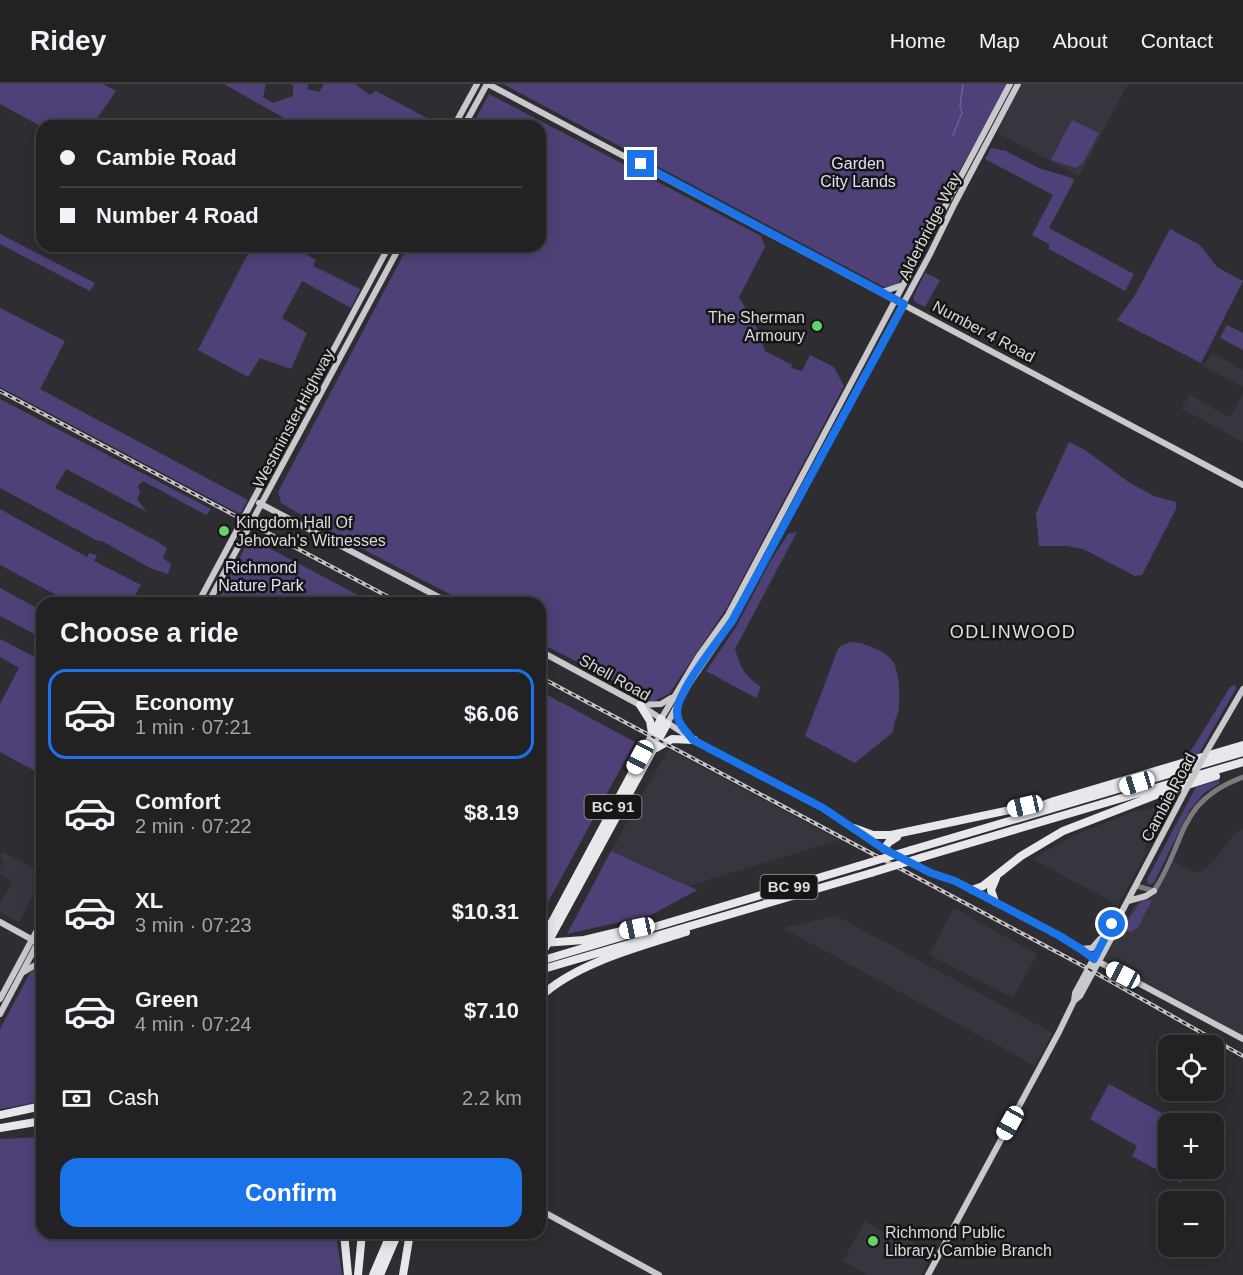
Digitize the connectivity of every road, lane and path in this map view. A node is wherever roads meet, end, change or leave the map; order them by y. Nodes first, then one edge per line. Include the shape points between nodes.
1 (477, 84) edge
2 (488, 84) edge
3 (1010, 84) edge
4 (1018, 84) edge
5 (457, 120) edge
6 (467, 120) edge
7 (386, 252) edge
8 (397, 252) edge
9 (904, 284) junction
10 (882, 292) junction
11 (364, 293) junction
12 (373, 298) junction
13 (896, 299) junction
14 (904, 304) junction
15 (889, 312) junction
16 (819, 446) junction
17 (1243, 485) edge
18 (253, 500) junction
19 (262, 504) junction
20 (275, 511) junction
21 (255, 517) junction
22 (787, 520) junction
23 (201, 597) edge
24 (211, 597) edge
25 (439, 597) edge
26 (546, 654) edge
27 (1243, 689) edge
28 (677, 698) junction
29 (640, 705) junction
30 (664, 722) junction
31 (652, 735) junction
32 (693, 740) junction
33 (1243, 745) edge
34 (652, 750) junction
35 (1243, 752) edge
36 (1243, 762) edge
37 (1243, 767) edge
38 (1243, 777) edge
39 (1054, 801) junction
40 (854, 828) junction
41 (913, 832) junction
42 (948, 839) junction
43 (884, 849) junction
44 (1003, 870) junction
45 (1137, 886) junction
46 (972, 890) junction
47 (1154, 891) junction
48 (787, 897) junction
49 (1128, 900) junction
50 (995, 902) junction
51 (721, 908) junction
52 (1115, 921) junction
53 (0, 922) edge
54 (555, 923) junction
55 (546, 936) edge
56 (36, 941) edge
57 (546, 943) edge
58 (36, 944) edge
59 (36, 944) edge
60 (546, 945) edge
61 (1081, 949) junction
62 (546, 957) edge
63 (1096, 960) junction
64 (36, 965) edge
65 (546, 968) edge
66 (22, 974) junction
67 (546, 992) edge
68 (0, 999) edge
69 (0, 1014) edge
70 (1243, 1039) edge
71 (36, 1107) edge
72 (0, 1115) edge
73 (36, 1122) edge
74 (0, 1128) edge
75 (546, 1213) edge
76 (345, 1239) edge
77 (361, 1239) edge
78 (388, 1239) edge
79 (395, 1239) edge
80 (409, 1239) edge
81 (348, 1275) edge
82 (358, 1275) edge
83 (373, 1275) edge
84 (380, 1275) edge
85 (403, 1275) edge
86 (659, 1275) edge
87 (928, 1275) edge

1 - 5 main road
2 - 6 main road
2 - 10 main road, Number 4 Road
3 - 9 main road, Alderbridge Way
4 - 14 main road, Alderbridge Way
7 - 11 main road, Westminster Highway
8 - 12 main road, Westminster Highway
9 - 10 main road
9 - 13 main road, Alderbridge Way
10 - 13 main road, Number 4 Road
10 - 15 main road
11 - 12 main road
11 - 18 main road, Westminster Highway
12 - 19 main road, Westminster Highway
13 - 14 main road, Number 4 Road
13 - 15 main road, Alderbridge Way
14 - 17 main road, Number 4 Road
14 - 22 main road, Alderbridge Way
15 - 16 main road, Alderbridge Way
16 - 22 main road
16 - 28 main road, Alderbridge Way via 728,615 698,657
18 - 19 main road
18 - 23 main road, Westminster Highway
19 - 20 main road
19 - 21 main road, Westminster Highway
20 - 21 main road
20 - 25 main road
21 - 24 main road, Westminster Highway
22 - 28 main road, Alderbridge Way via 732,621
26 - 29 main road, Shell Road
27 - 45 main road, Cambie Road, bridge
28 - 29 main road
28 - 30 main road, Alderbridge Way
28 - 32 main road via 681,726
29 - 30 main road, Shell Road
29 - 31 highway via 650,721
30 - 31 highway, BC 91
30 - 32 main road, Shell Road
30 - 34 highway, BC 91
31 - 54 highway, BC 91
32 - 34 highway via 666,740
32 - 40 main road, Shell Road
33 - 39 highway
34 - 54 highway, BC 91
35 - 42 highway, BC 99
36 - 48 highway, BC 99, bridge
37 - 44 highway via 1063,831
38 - 47 street via 1211,793 1195,808
39 - 41 highway
39 - 42 highway via 964,830
40 - 41 highway via 881,836
40 - 43 main road, Shell Road
41 - 43 highway via 893,838
42 - 51 highway, BC 99, bridge
43 - 46 main road, Shell Road
44 - 46 highway
44 - 50 highway via 991,885
45 - 47 street
45 - 49 main road, Cambie Road
46 - 50 main road, Shell Road
47 - 49 main road via 1146,897
48 - 65 highway, BC 99
48 - 67 highway via 631,950 564,979
49 - 52 main road, Cambie Road
50 - 61 main road, Shell Road
51 - 57 highway via 584,940
51 - 62 highway, BC 99
52 - 61 main road via 1096,946
52 - 63 main road, Cambie Road via 1118,926
53 - 56 main road
54 - 55 highway, BC 91, bridge
54 - 60 highway, BC 91, bridge
58 - 66 main road
59 - 68 main road
61 - 63 main road, Shell Road
63 - 70 main road, Shell Road
63 - 87 main road, Cambie Road
64 - 66 main road
66 - 69 main road
71 - 72 highway
73 - 74 highway
75 - 86 main road
76 - 81 highway
77 - 82 highway
78 - 83 highway
79 - 84 highway
80 - 85 highway

